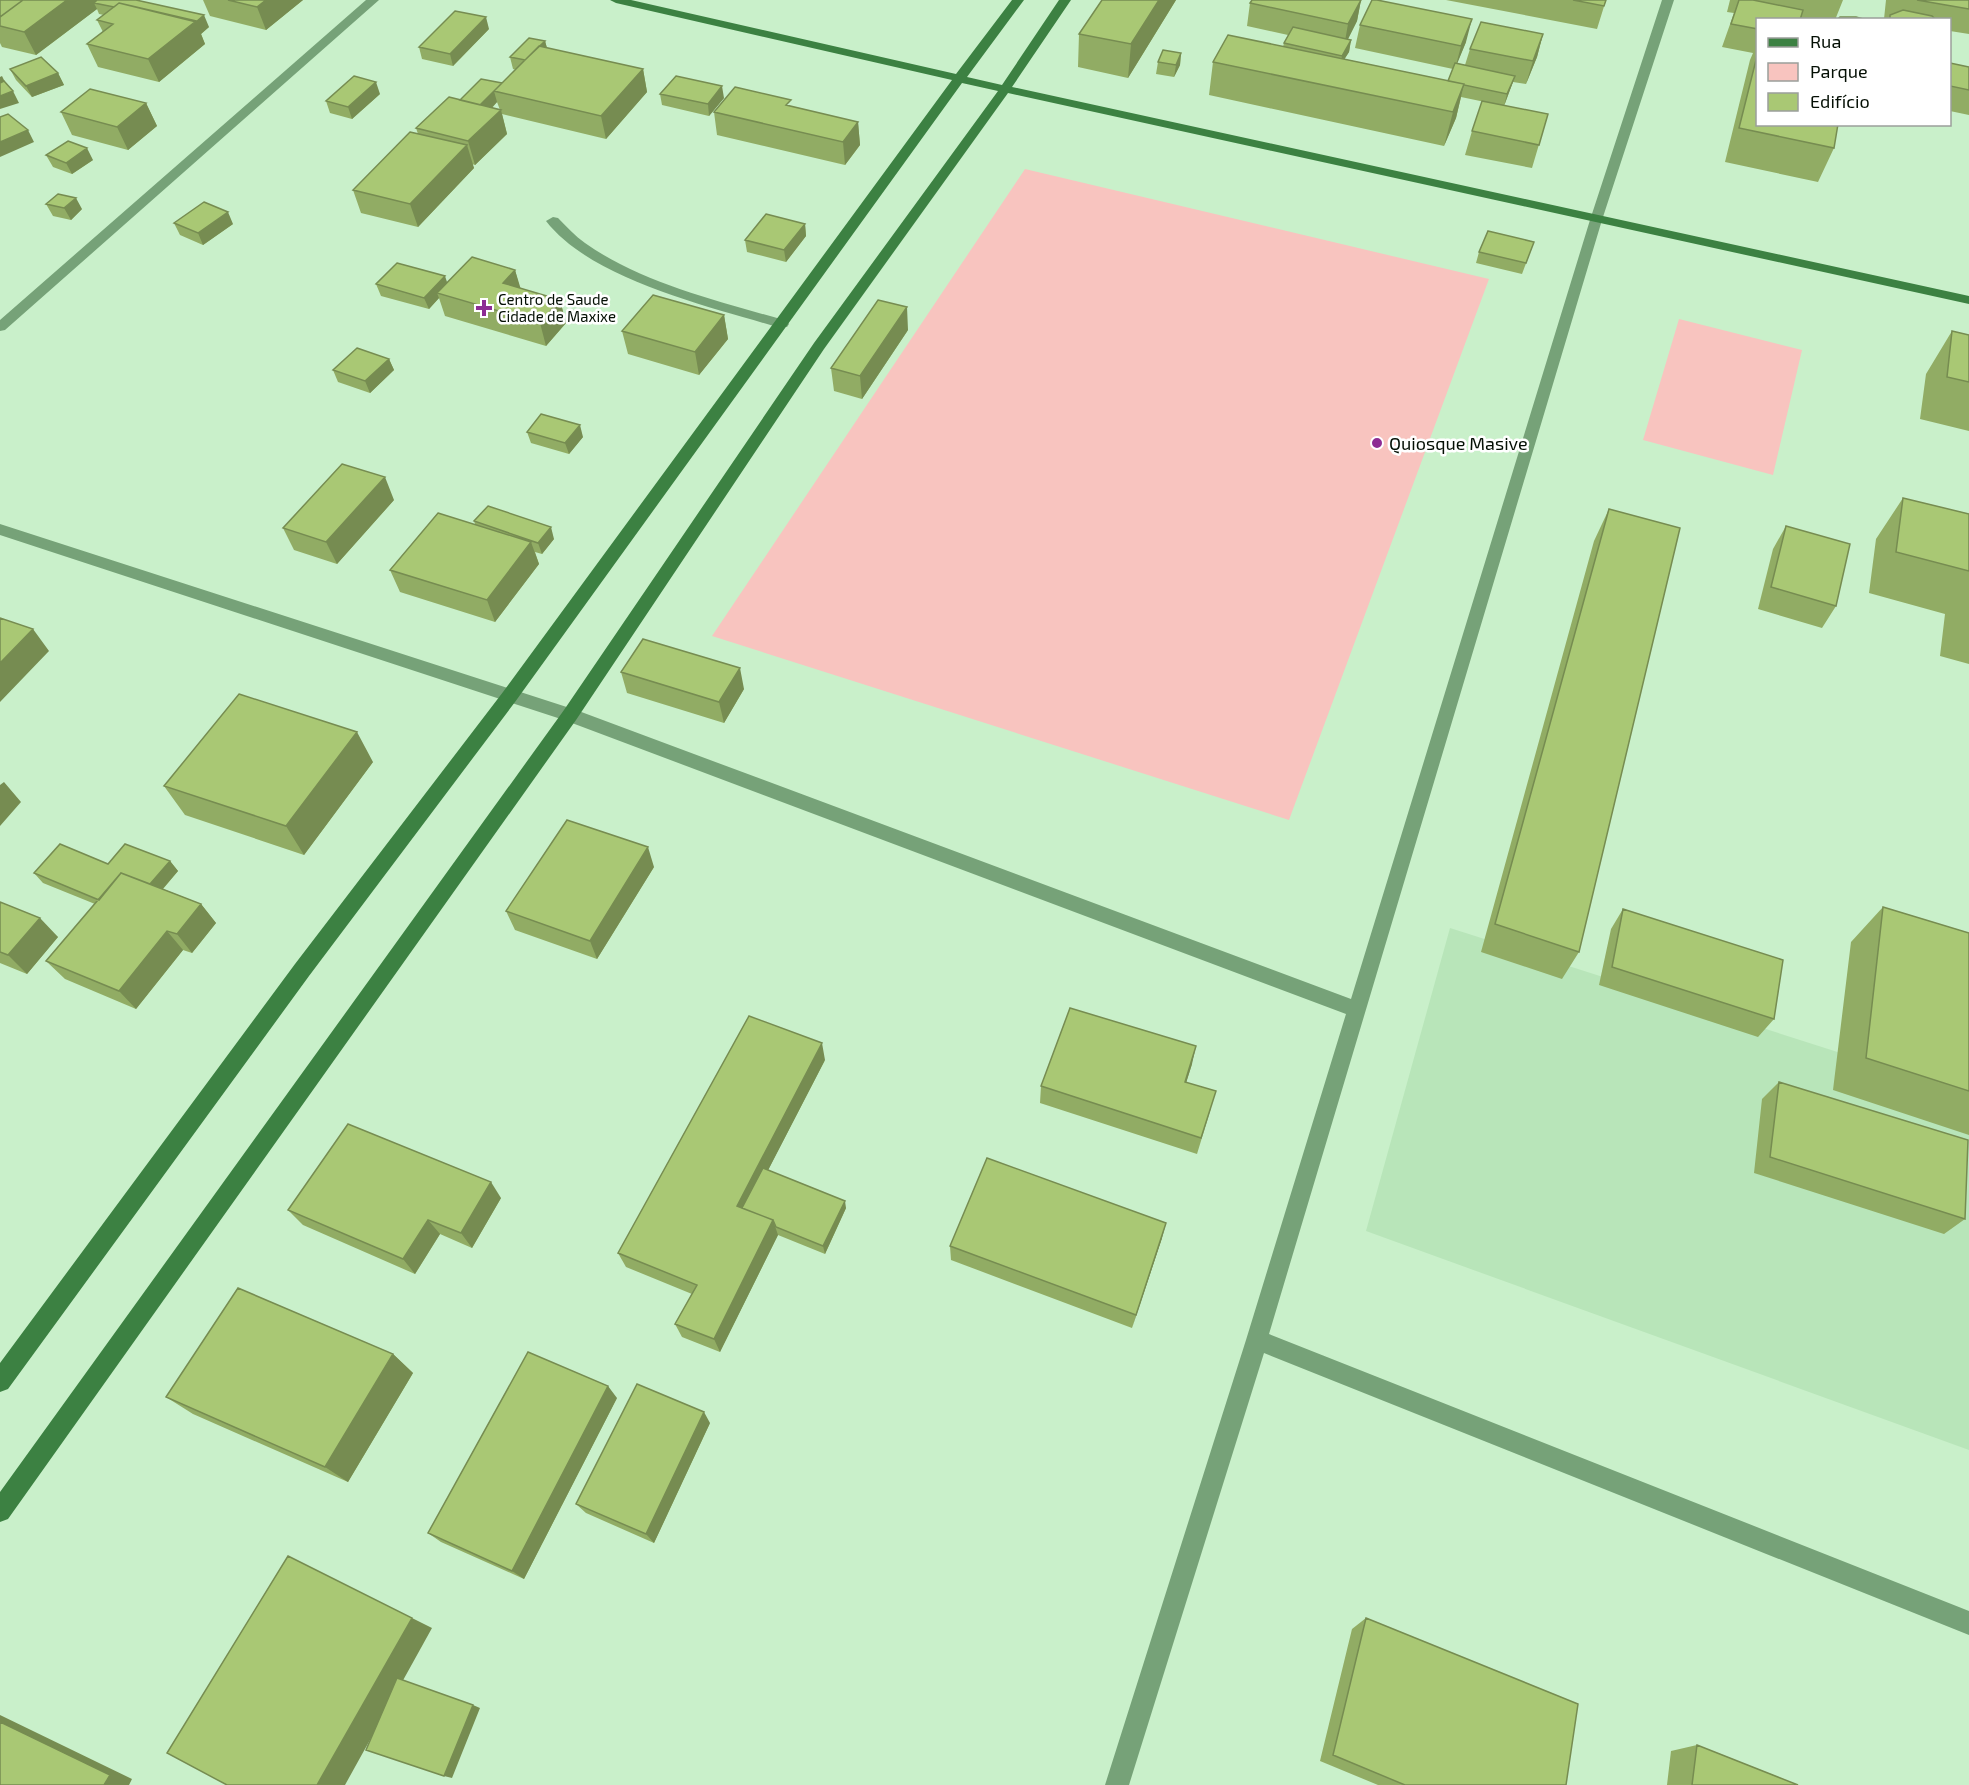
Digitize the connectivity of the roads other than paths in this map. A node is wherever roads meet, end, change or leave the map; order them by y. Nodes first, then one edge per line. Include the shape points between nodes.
1 (373, 0) edge
2 (616, 0) edge
3 (1018, 0) edge
4 (1065, 0) edge
5 (1668, 0) edge
6 (958, 78) junction
7 (1005, 89) junction
8 (1596, 220) junction
9 (553, 221) dead end
10 (1969, 300) edge
11 (782, 324) junction
12 (0, 327) edge
13 (0, 529) edge
14 (509, 697) junction
15 (570, 715) junction
16 (1358, 1010) junction
17 (1257, 1340) junction
18 (0, 1381) edge
19 (0, 1511) edge
20 (1969, 1623) edge
21 (1117, 1785) edge

1 - 12 street
2 - 6 street
3 - 6 street
4 - 7 street
5 - 8 street
6 - 7 street
6 - 11 street
7 - 8 street
7 - 15 street via 819,346
8 - 10 street
8 - 16 street
9 - 11 street via 582,248 627,271 704,301
11 - 14 street
13 - 14 street
14 - 15 street
14 - 18 street via 295,979
15 - 16 street
15 - 19 street
16 - 17 street
17 - 20 street
17 - 21 street

